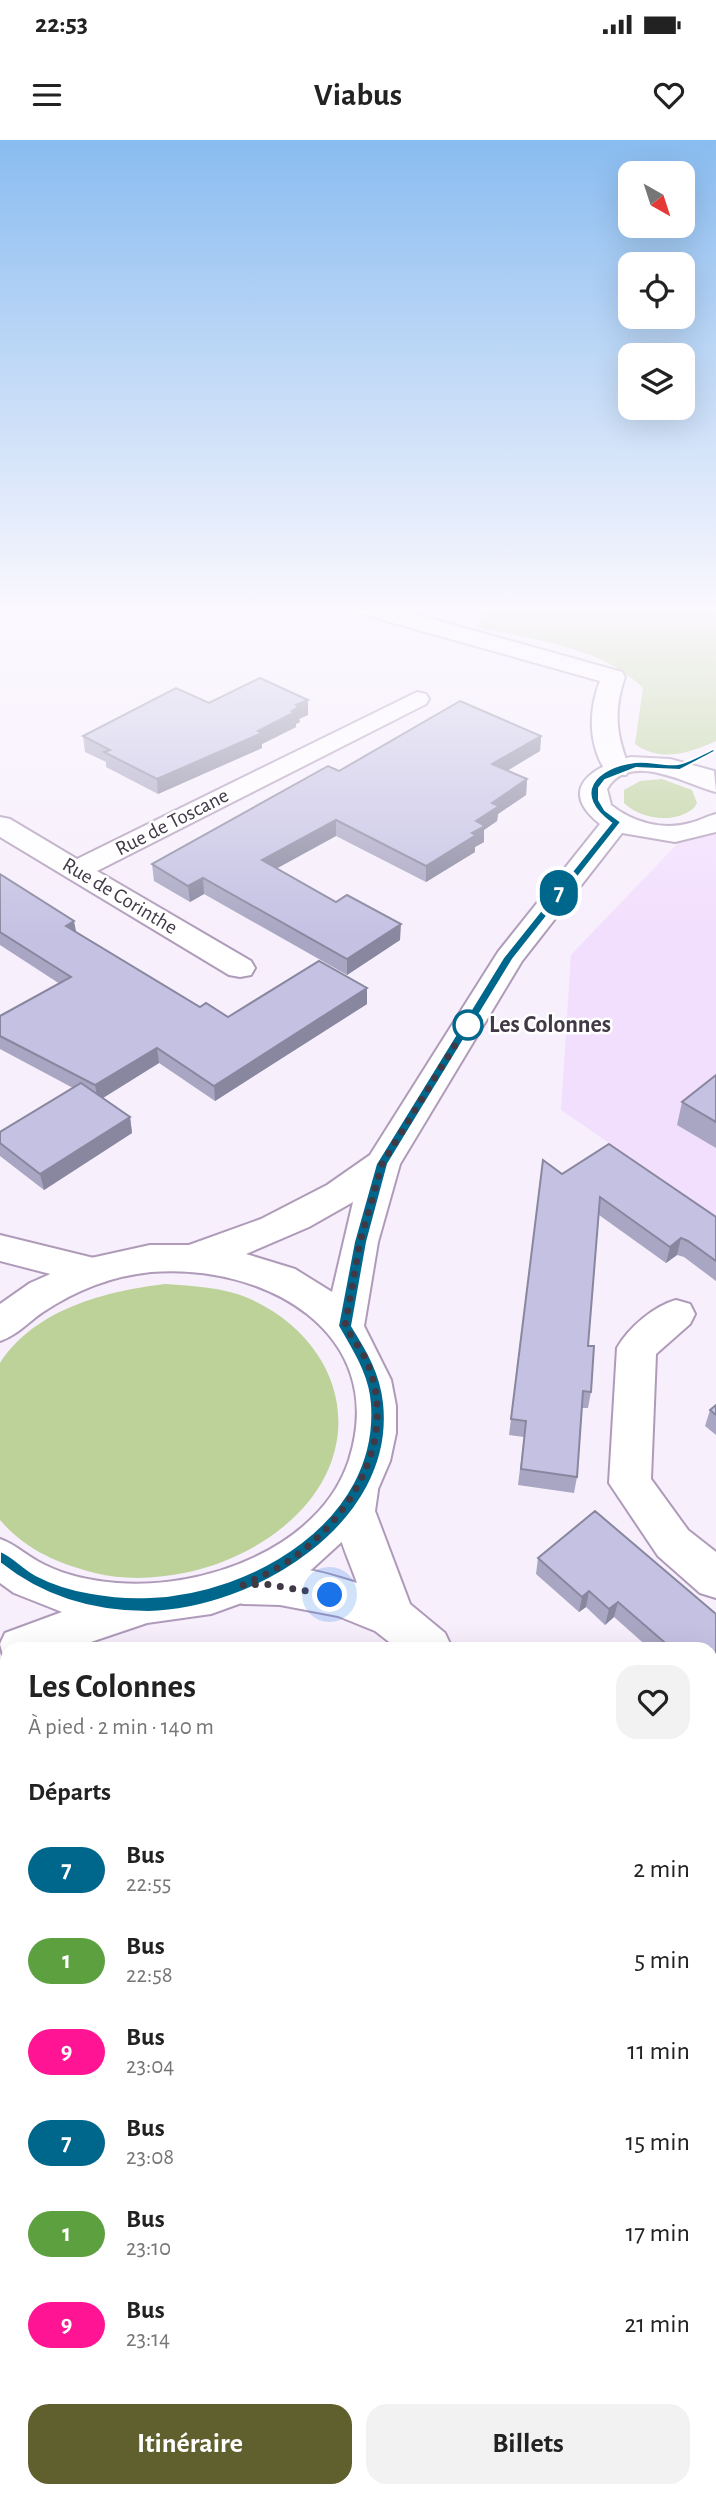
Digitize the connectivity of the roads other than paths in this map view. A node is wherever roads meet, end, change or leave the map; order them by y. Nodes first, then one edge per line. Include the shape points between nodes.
1 (382, 716) edge
2 (604, 716) edge
3 (714, 752) dead end
4 (680, 767) junction
5 (617, 769) junction
6 (716, 784) edge
7 (616, 822) junction
8 (0, 825) edge
9 (712, 827) edge
10 (658, 833) junction
11 (77, 870) junction
12 (569, 881) junction
13 (240, 968) dead end
14 (382, 1164) junction
15 (0, 1248) edge
16 (190, 1258) junction
17 (93, 1271) junction
18 (677, 1314) dead end
19 (0, 1326) edge
20 (345, 1326) junction
21 (357, 1490) junction
22 (0, 1558) edge
23 (716, 1579) edge
24 (243, 1585) junction
25 (148, 1605) junction
26 (392, 1618) junction
27 (36, 1642) edge
28 (422, 1642) edge

1 - 11 main road, Rue de Toscane
2 - 5 main road via 602,736
3 - 4 main road
4 - 5 main road via 647,764
4 - 6 main road
5 - 7 main road via 594,788 601,811
7 - 10 main road
7 - 12 main road
8 - 11 main road, Rue de Corinthe
9 - 10 main road
10 - 12 main road
11 - 13 main road, Rue de Corinthe
12 - 14 main road via 509,958
14 - 16 main road via 339,1197 252,1240
14 - 20 main road via 360,1242
15 - 17 main road
16 - 17 main road via 141,1260
16 - 20 main road via 250,1267 303,1290
17 - 19 main road via 49,1290
18 - 23 main road via 637,1348 630,1483 673,1544
20 - 21 main road via 367,1362 377,1403 375,1447
21 - 24 main road via 329,1528 290,1560
21 - 26 main road via 354,1511
22 - 25 main road via 31,1580 86,1599
24 - 25 main road via 197,1599
24 - 26 main road via 265,1584 330,1595
25 - 27 main road
26 - 28 main road

